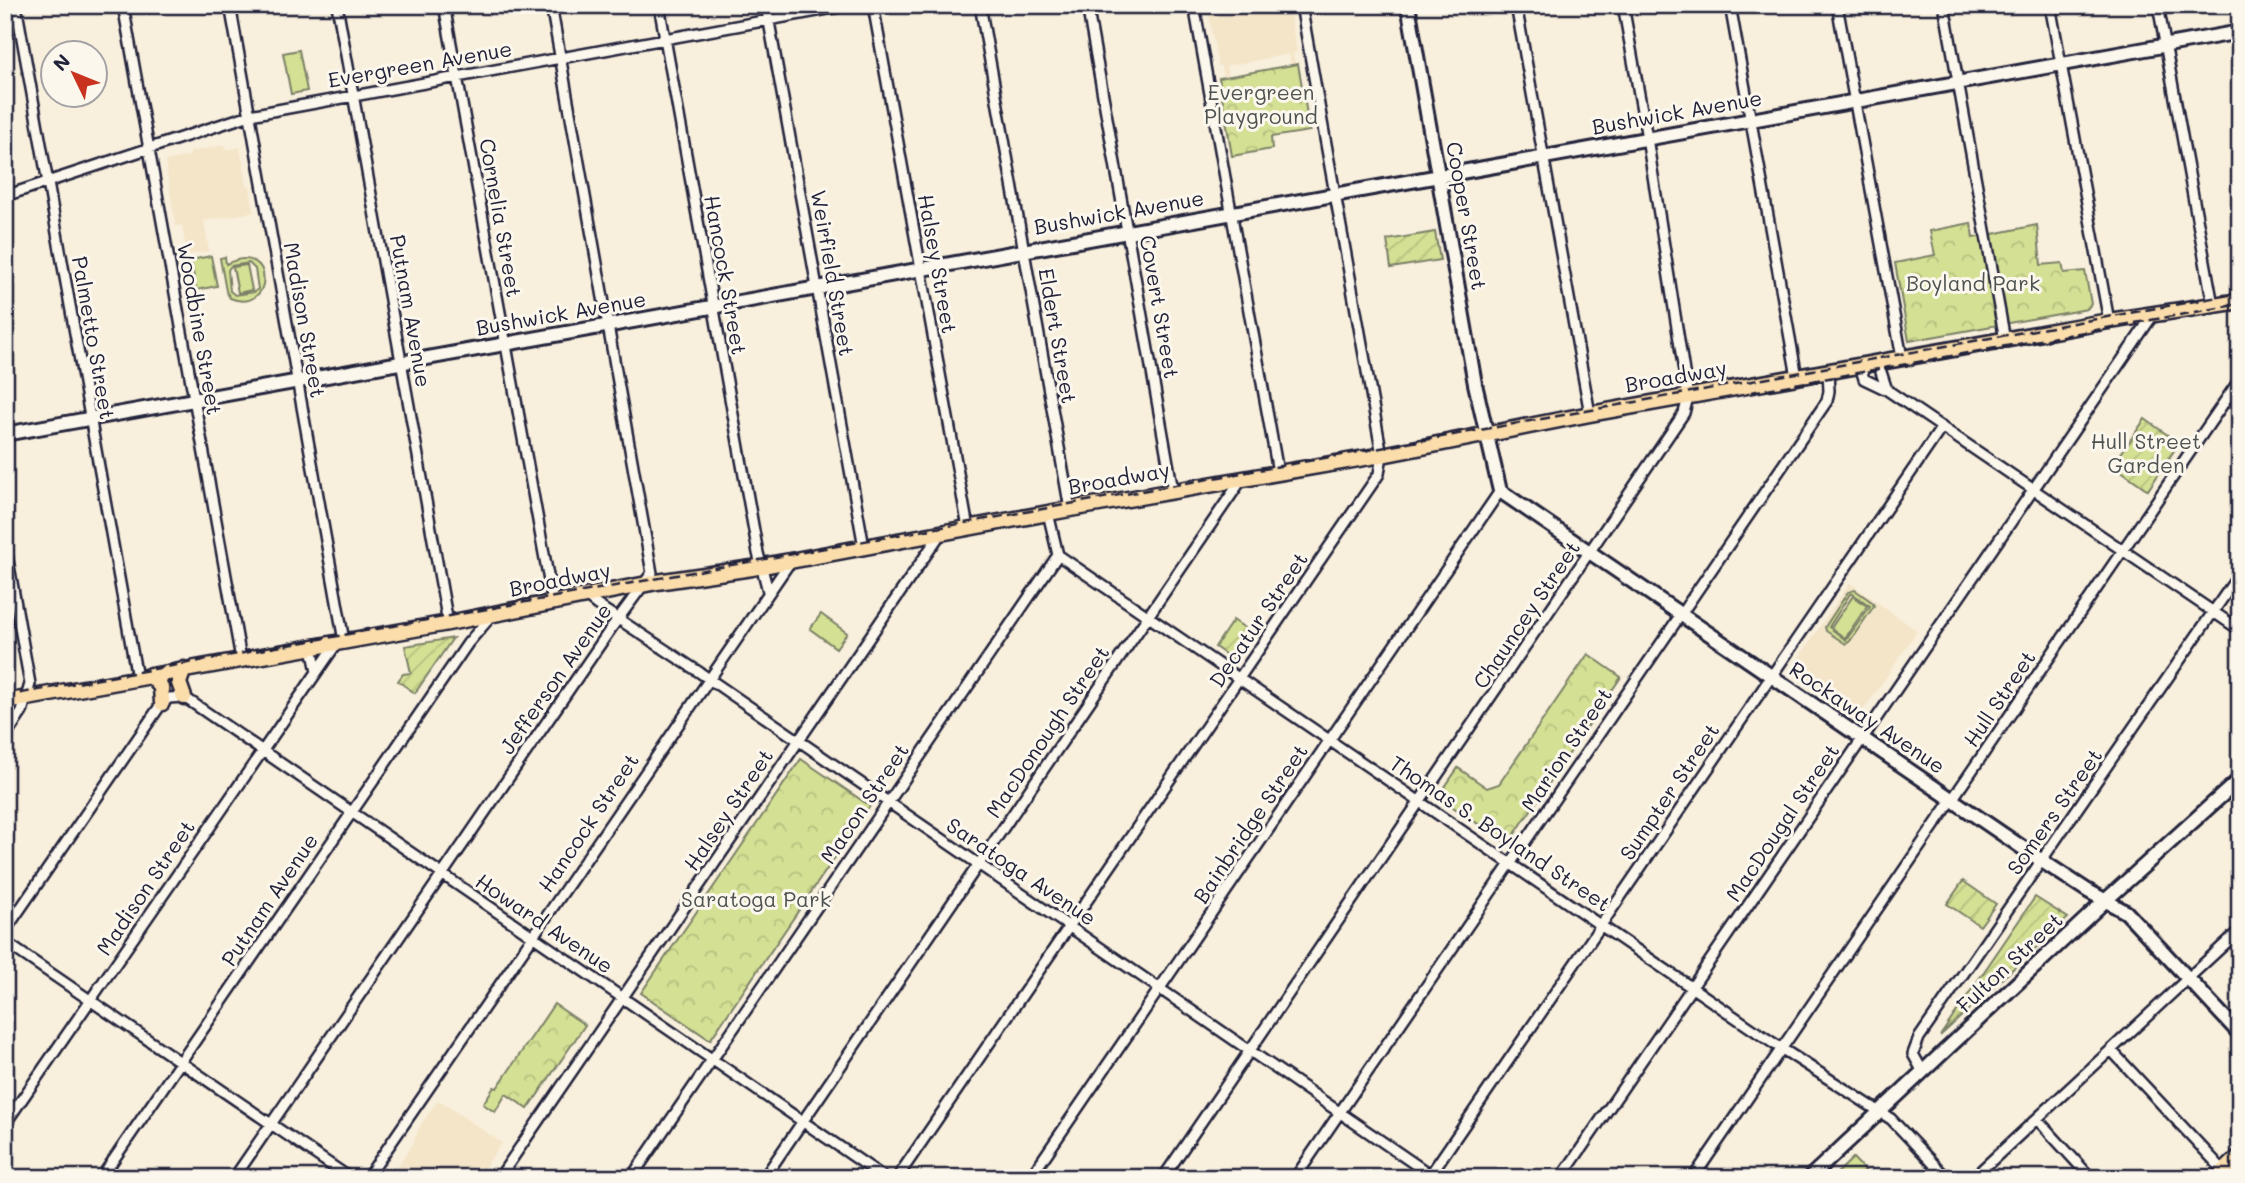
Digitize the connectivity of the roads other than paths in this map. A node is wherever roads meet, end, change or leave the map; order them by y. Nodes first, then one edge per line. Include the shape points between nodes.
1 (16, 5) edge
2 (123, 5) edge
3 (230, 5) edge
4 (337, 5) edge
5 (444, 5) edge
6 (551, 5) edge
7 (659, 5) edge
8 (766, 5) edge
9 (850, 5) edge
10 (873, 5) edge
11 (980, 5) edge
12 (1087, 5) edge
13 (1194, 5) edge
14 (1301, 5) edge
15 (1408, 5) edge
16 (1516, 5) edge
17 (1623, 5) edge
18 (1730, 5) edge
19 (1837, 5) edge
20 (1944, 5) edge
21 (2050, 5) edge
22 (2158, 5) edge
23 (768, 20) junction
24 (2240, 32) edge
25 (664, 39) junction
26 (2165, 44) junction
27 (561, 58) junction
28 (2060, 64) junction
29 (457, 76) junction
30 (1958, 82) junction
31 (353, 95) junction
32 (1854, 100) junction
33 (250, 116) junction
34 (1751, 119) junction
35 (1647, 138) junction
36 (148, 148) junction
37 (1543, 156) junction
38 (1439, 175) junction
39 (47, 181) junction
40 (1335, 194) junction
41 (5, 196) edge
42 (1231, 213) junction
43 (1128, 231) junction
44 (1024, 250) junction
45 (920, 269) junction
46 (817, 287) junction
47 (2240, 301) edge
48 (2213, 305) junction
49 (712, 306) junction
50 (2153, 315) junction
51 (2109, 321) junction
52 (609, 325) junction
53 (2005, 340) junction
54 (505, 344) junction
55 (1902, 358) junction
56 (401, 362) junction
57 (1878, 363) junction
58 (1860, 366) junction
59 (1828, 372) junction
60 (1797, 377) junction
61 (2240, 379) edge
62 (298, 381) junction
63 (1887, 390) junction
64 (1688, 397) junction
65 (193, 400) junction
66 (1590, 414) junction
67 (90, 419) junction
68 (1942, 427) junction
69 (5, 434) edge
70 (1487, 434) junction
71 (1382, 455) junction
72 (1278, 472) junction
73 (1242, 479) junction
74 (2032, 488) junction
75 (1173, 491) junction
76 (1500, 491) junction
77 (1070, 509) junction
78 (1048, 513) junction
79 (968, 528) junction
80 (941, 533) junction
81 (5, 543) edge
82 (864, 547) junction
83 (2123, 550) junction
84 (1591, 552) junction
85 (1058, 555) junction
86 (791, 560) junction
87 (762, 566) junction
88 (2240, 573) edge
89 (645, 585) junction
90 (768, 591) junction
91 (587, 597) junction
92 (553, 603) junction
93 (2213, 612) junction
94 (493, 614) junction
95 (1682, 614) junction
96 (1149, 615) junction
97 (617, 619) junction
98 (464, 620) junction
99 (448, 623) junction
100 (2240, 630) edge
101 (341, 642) junction
102 (468, 643) junction
103 (312, 647) junction
104 (241, 659) junction
105 (184, 669) junction
106 (317, 673) junction
107 (143, 676) junction
108 (1772, 676) junction
109 (1240, 678) junction
110 (708, 679) junction
111 (27, 698) junction
112 (184, 698) junction
113 (5, 702) edge
114 (162, 702) junction
115 (5, 737) edge
116 (1863, 738) junction
117 (1330, 739) junction
118 (797, 741) junction
119 (261, 751) junction
120 (2240, 779) edge
121 (1952, 799) junction
122 (1421, 801) junction
123 (888, 802) junction
124 (351, 813) junction
125 (2042, 861) junction
126 (1511, 863) junction
127 (978, 864) junction
128 (442, 875) junction
129 (2106, 900) junction
130 (1601, 925) junction
131 (1069, 926) junction
132 (2240, 930) edge
133 (5, 931) edge
134 (532, 936) junction
135 (5, 942) edge
136 (2188, 978) junction
137 (1692, 987) junction
138 (1160, 988) junction
139 (622, 999) junction
140 (90, 1000) junction
141 (2240, 1034) edge
142 (1782, 1048) junction
143 (1250, 1050) junction
144 (2111, 1050) junction
145 (712, 1060) junction
146 (181, 1062) junction
147 (1923, 1072) junction
148 (1340, 1112) junction
149 (1880, 1112) junction
150 (2037, 1119) junction
151 (802, 1121) junction
152 (5, 1124) edge
153 (271, 1124) junction
154 (2240, 1156) edge
155 (2220, 1175) edge
156 (1431, 1177) edge
157 (101, 1178) edge
158 (234, 1178) edge
159 (349, 1178) edge
160 (366, 1178) edge
161 (499, 1178) edge
162 (631, 1178) edge
163 (764, 1178) edge
164 (885, 1178) edge
165 (897, 1178) edge
166 (1030, 1178) edge
167 (1163, 1178) edge
168 (1295, 1178) edge
169 (1561, 1178) edge
170 (1693, 1178) edge
171 (1809, 1178) edge
172 (1947, 1178) edge
173 (1973, 1178) edge
174 (2091, 1178) edge

1 - 39 street, Palmetto Street
2 - 36 street, Woodbine Street
3 - 33 street, Madison Street
4 - 31 street, Putnam Avenue
5 - 29 street, Cornelia Street
6 - 27 street
7 - 25 street, Hancock Street
8 - 23 street, Weirfield Street
9 - 23 street, Evergreen Avenue
10 - 45 street, Halsey Street
11 - 44 street, Eldert Street
12 - 43 street, Covert Street
13 - 42 street
14 - 40 street
15 - 38 main road, Cooper Street
16 - 37 street
17 - 35 street
18 - 34 street
19 - 32 street
20 - 30 street
21 - 28 street
22 - 26 street
23 - 25 street, Evergreen Avenue
23 - 46 street, Weirfield Street
24 - 26 main road, Bushwick Avenue
25 - 27 street, Evergreen Avenue
25 - 49 street, Hancock Street
26 - 28 main road, Bushwick Avenue
26 - 48 street
27 - 29 street, Evergreen Avenue
27 - 52 street
28 - 30 main road, Bushwick Avenue
28 - 51 street
29 - 31 street, Evergreen Avenue
29 - 54 street, Cornelia Street
30 - 32 main road, Bushwick Avenue
30 - 53 street
31 - 33 street, Evergreen Avenue
31 - 56 street, Putnam Avenue
32 - 34 main road, Bushwick Avenue
32 - 55 street
33 - 36 street, Evergreen Avenue
33 - 62 street, Madison Street
34 - 35 main road, Bushwick Avenue
34 - 60 street
35 - 37 main road, Bushwick Avenue
35 - 64 street
36 - 39 street, Evergreen Avenue
36 - 65 street, Woodbine Street
37 - 38 main road, Bushwick Avenue
37 - 66 street
38 - 40 main road, Bushwick Avenue
38 - 70 main road, Cooper Street
39 - 41 street, Evergreen Avenue
39 - 67 street, Palmetto Street
40 - 42 main road, Bushwick Avenue
40 - 71 street
42 - 43 main road, Bushwick Avenue
42 - 72 street
43 - 44 main road, Bushwick Avenue
43 - 75 street, Covert Street
44 - 45 main road, Bushwick Avenue
44 - 77 street, Eldert Street
45 - 46 main road, Bushwick Avenue
45 - 79 street, Halsey Street
46 - 49 main road, Bushwick Avenue
46 - 82 street, Weirfield Street
47 - 48 main road, Broadway
48 - 50 main road, Broadway
49 - 52 main road, Bushwick Avenue
49 - 87 street, Hancock Street
50 - 51 main road, Broadway
50 - 74 street, MacDougal Street
51 - 53 main road, Broadway
52 - 54 main road, Bushwick Avenue
52 - 89 street via 653,573
53 - 55 main road, Broadway
54 - 56 main road, Bushwick Avenue
54 - 92 street, Cornelia Street
55 - 57 main road, Broadway
56 - 62 main road, Bushwick Avenue
56 - 99 street, Putnam Avenue
57 - 58 main road, Broadway
57 - 63 street
58 - 59 main road, Broadway
58 - 63 street via 1864,379
59 - 60 main road, Broadway
59 - 95 street, Marion Street via 1827,401
60 - 64 main road, Broadway
61 - 83 street, Hull Street
62 - 65 main road, Bushwick Avenue
62 - 101 street, Madison Street
63 - 68 street
64 - 66 main road, Broadway
64 - 84 street, Chauncey Street via 1684,413
65 - 67 main road, Bushwick Avenue
65 - 104 street, Woodbine Street
66 - 70 main road, Broadway
67 - 69 main road, Bushwick Avenue
67 - 107 street, Palmetto Street
68 - 74 street
68 - 108 street, Sumpter Street
70 - 71 main road, Broadway
70 - 76 main road
71 - 72 main road, Broadway
71 - 109 street, Decatur Street via 1379,474
72 - 73 main road, Broadway
73 - 75 main road, Broadway
73 - 96 street, MacDonough Street
74 - 83 street
74 - 116 street, MacDougal Street
75 - 77 main road, Broadway
76 - 84 main road, Rockaway Avenue
76 - 117 street, Bainbridge Street
77 - 78 main road, Broadway
78 - 79 main road, Broadway
78 - 85 street
79 - 80 main road, Broadway
80 - 82 main road, Broadway
80 - 118 street, Halsey Street
81 - 111 street via 30,684
82 - 86 main road, Broadway
83 - 93 street
83 - 121 street, Hull Street
84 - 95 main road, Rockaway Avenue
84 - 122 street, Chauncey Street
85 - 96 street, Thomas S. Boyland Street
85 - 123 street, Macon Street
86 - 87 main road, Broadway
86 - 90 street, Hancock Street
87 - 89 main road, Broadway
87 - 90 street, Hancock Street
88 - 93 street, Somers Street
89 - 91 main road, Broadway
89 - 97 street, Jefferson Avenue
90 - 110 street, Hancock Street
91 - 92 main road, Broadway
91 - 97 street, Saratoga Avenue
92 - 94 main road, Broadway
93 - 100 street
93 - 125 street, Somers Street
94 - 98 main road, Broadway
94 - 102 street, Putnam Avenue
95 - 108 main road, Rockaway Avenue
95 - 126 street, Marion Street
96 - 109 street, Thomas S. Boyland Street
96 - 127 street, MacDonough Street
97 - 110 street, Saratoga Avenue
97 - 128 street, Jefferson Avenue
98 - 99 main road, Broadway
98 - 102 street
99 - 101 main road, Broadway
101 - 103 main road, Broadway
101 - 106 street, Madison Street
102 - 124 street, Putnam Avenue
103 - 104 main road, Broadway
103 - 106 street
104 - 105 main road, Broadway
105 - 107 main road, Broadway
105 - 112 main road via 179,683
106 - 119 street, Madison Street
107 - 111 main road, Broadway
107 - 114 main road via 161,687
108 - 116 main road, Rockaway Avenue
108 - 130 street, Sumpter Street
109 - 117 street, Thomas S. Boyland Street
109 - 131 street, Decatur Street
110 - 118 street, Saratoga Avenue
110 - 134 street, Hancock Street
111 - 113 main road, Broadway
111 - 115 street
112 - 114 street
112 - 119 street, Howard Avenue
114 - 133 street
116 - 121 main road, Rockaway Avenue
116 - 137 street, MacDougal Street
117 - 122 street, Thomas S. Boyland Street
117 - 138 street, Bainbridge Street
118 - 123 street, Saratoga Avenue
118 - 139 street, Halsey Street
119 - 124 street, Howard Avenue
119 - 140 street, Madison Street
120 - 129 main road, Fulton Street
121 - 125 main road, Rockaway Avenue
121 - 142 street, Hull Street
122 - 126 street, Thomas S. Boyland Street
122 - 143 street, Chauncey Street
123 - 127 street, Saratoga Avenue
123 - 145 street, Macon Street
124 - 128 street, Howard Avenue
124 - 146 street, Putnam Avenue
125 - 129 main road, Rockaway Avenue
125 - 147 street, Somers Street via 1919,1038 1913,1054
126 - 130 street, Thomas S. Boyland Street
126 - 148 street, Marion Street
127 - 131 street, Saratoga Avenue
127 - 151 street, MacDonough Street
128 - 134 street, Howard Avenue
128 - 153 street, Jefferson Avenue
129 - 136 main road, Rockaway Avenue via 2126,912
129 - 147 main road, Fulton Street
130 - 137 street, Thomas S. Boyland Street
130 - 156 street, Sumpter Street
131 - 138 street, Saratoga Avenue
131 - 165 street, Decatur Street
132 - 136 street
134 - 139 street, Howard Avenue
134 - 160 street, Hancock Street
135 - 140 street
136 - 141 main road, Rockaway Avenue
136 - 144 street
137 - 142 street, Thomas S. Boyland Street
137 - 169 street, MacDougal Street
138 - 143 street, Saratoga Avenue
138 - 166 street, Bainbridge Street
139 - 145 street, Howard Avenue
139 - 161 street, Halsey Street
140 - 146 street
140 - 152 street, Madison Street
142 - 149 street, Thomas S. Boyland Street
142 - 170 street, Hull Street
143 - 148 street, Saratoga Avenue
143 - 167 street, Chauncey Street
144 - 150 street
144 - 155 street
145 - 151 street, Howard Avenue
145 - 162 street, Macon Street
146 - 153 street
146 - 157 street, Putnam Avenue
147 - 149 main road, Fulton Street
148 - 156 street, Saratoga Avenue
148 - 168 street, Marion Street
149 - 171 main road, Fulton Street
149 - 172 street, Thomas S. Boyland Street
150 - 173 street
150 - 174 street
151 - 163 street, MacDonough Street
151 - 164 street, Howard Avenue
153 - 158 street, Jefferson Avenue
153 - 159 street
154 - 155 main road

